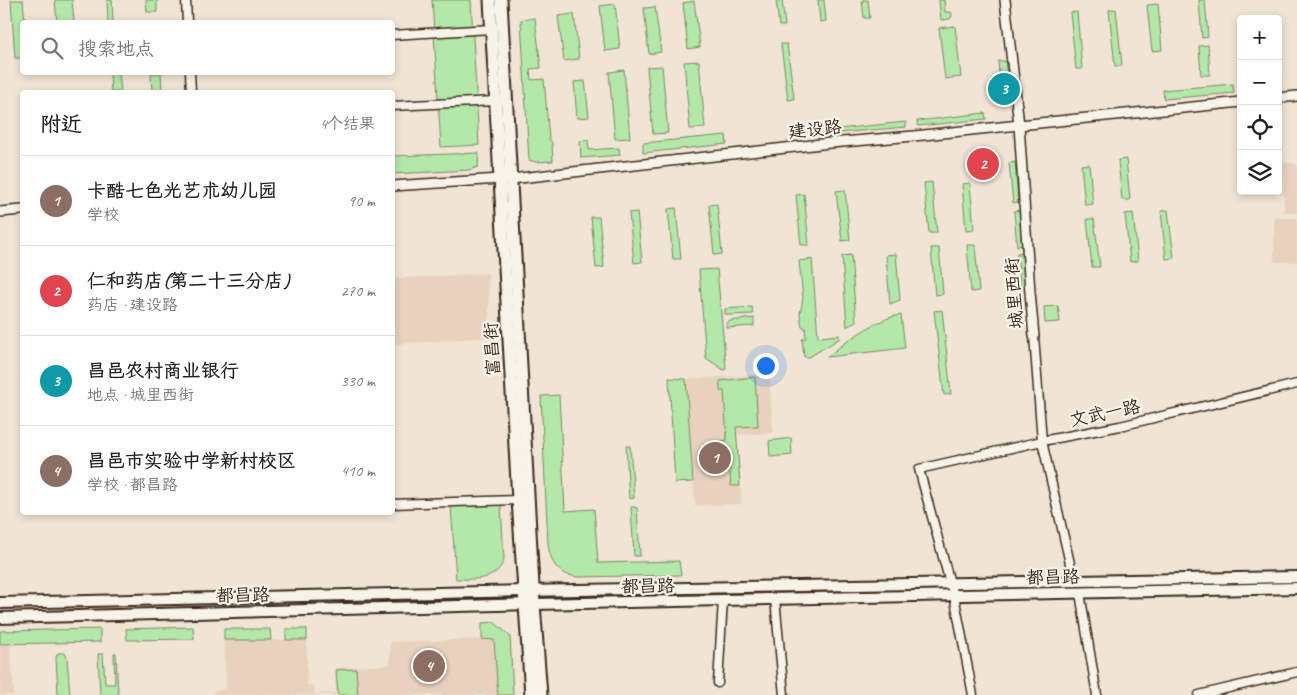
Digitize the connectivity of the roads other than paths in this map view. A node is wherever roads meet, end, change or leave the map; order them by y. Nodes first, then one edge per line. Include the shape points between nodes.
1 (186, 0) edge
2 (490, 0) edge
3 (501, 0) edge
4 (1005, 0) edge
5 (187, 20) edge
6 (491, 28) junction
7 (395, 35) edge
8 (190, 75) edge
9 (191, 90) edge
10 (1297, 96) edge
11 (1282, 98) edge
12 (495, 101) junction
13 (1237, 102) edge
14 (395, 106) edge
15 (1020, 125) junction
16 (505, 179) junction
17 (395, 186) edge
18 (20, 210) edge
19 (0, 212) edge
20 (1034, 336) joint
21 (1297, 384) edge
22 (1042, 441) junction
23 (518, 500) junction
24 (395, 504) edge
25 (1297, 577) edge
26 (1074, 581) junction
27 (950, 583) junction
28 (1297, 588) edge
29 (529, 591) junction
30 (1080, 593) junction
31 (954, 595) junction
32 (775, 599) junction
33 (724, 600) junction
34 (0, 603) edge
35 (529, 604) junction
36 (0, 618) edge
37 (1297, 672) edge
38 (718, 683) dead end
39 (531, 695) edge
40 (542, 695) edge
41 (784, 695) edge
42 (974, 695) edge
43 (1098, 695) edge
44 (1199, 695) edge

1 - 5 street
2 - 6 main road, 富昌街
3 - 16 main road, 富昌街
4 - 15 street, 城里西街
6 - 7 street
6 - 12 main road, 富昌街
8 - 9 street
10 - 11 street
12 - 14 street
12 - 16 main road, 富昌街
13 - 15 street, 建设路
15 - 16 street, 建设路
15 - 20 street, 城里西街
16 - 17 street, 建设路
16 - 23 main road, 富昌街
16 - 29 main road, 富昌街
18 - 19 street
20 - 22 street, 城里西街
21 - 22 street, 文武一路
22 - 26 street, 城里西街
22 - 27 street, 文武一路 via 919,469
23 - 24 street
23 - 29 main road, 富昌街
25 - 26 main road, 都昌路
26 - 27 main road, 都昌路
27 - 29 main road, 都昌路
27 - 31 street
28 - 30 main road, 都昌路
29 - 34 main road, 都昌路
29 - 35 main road, 富昌街
30 - 31 main road, 都昌路
30 - 43 street
31 - 32 main road, 都昌路
31 - 42 street
32 - 33 main road, 都昌路
32 - 41 street
33 - 35 main road, 都昌路
33 - 38 street
35 - 36 main road, 都昌路
35 - 39 main road, 富昌街
35 - 40 main road, 富昌街
37 - 44 street

